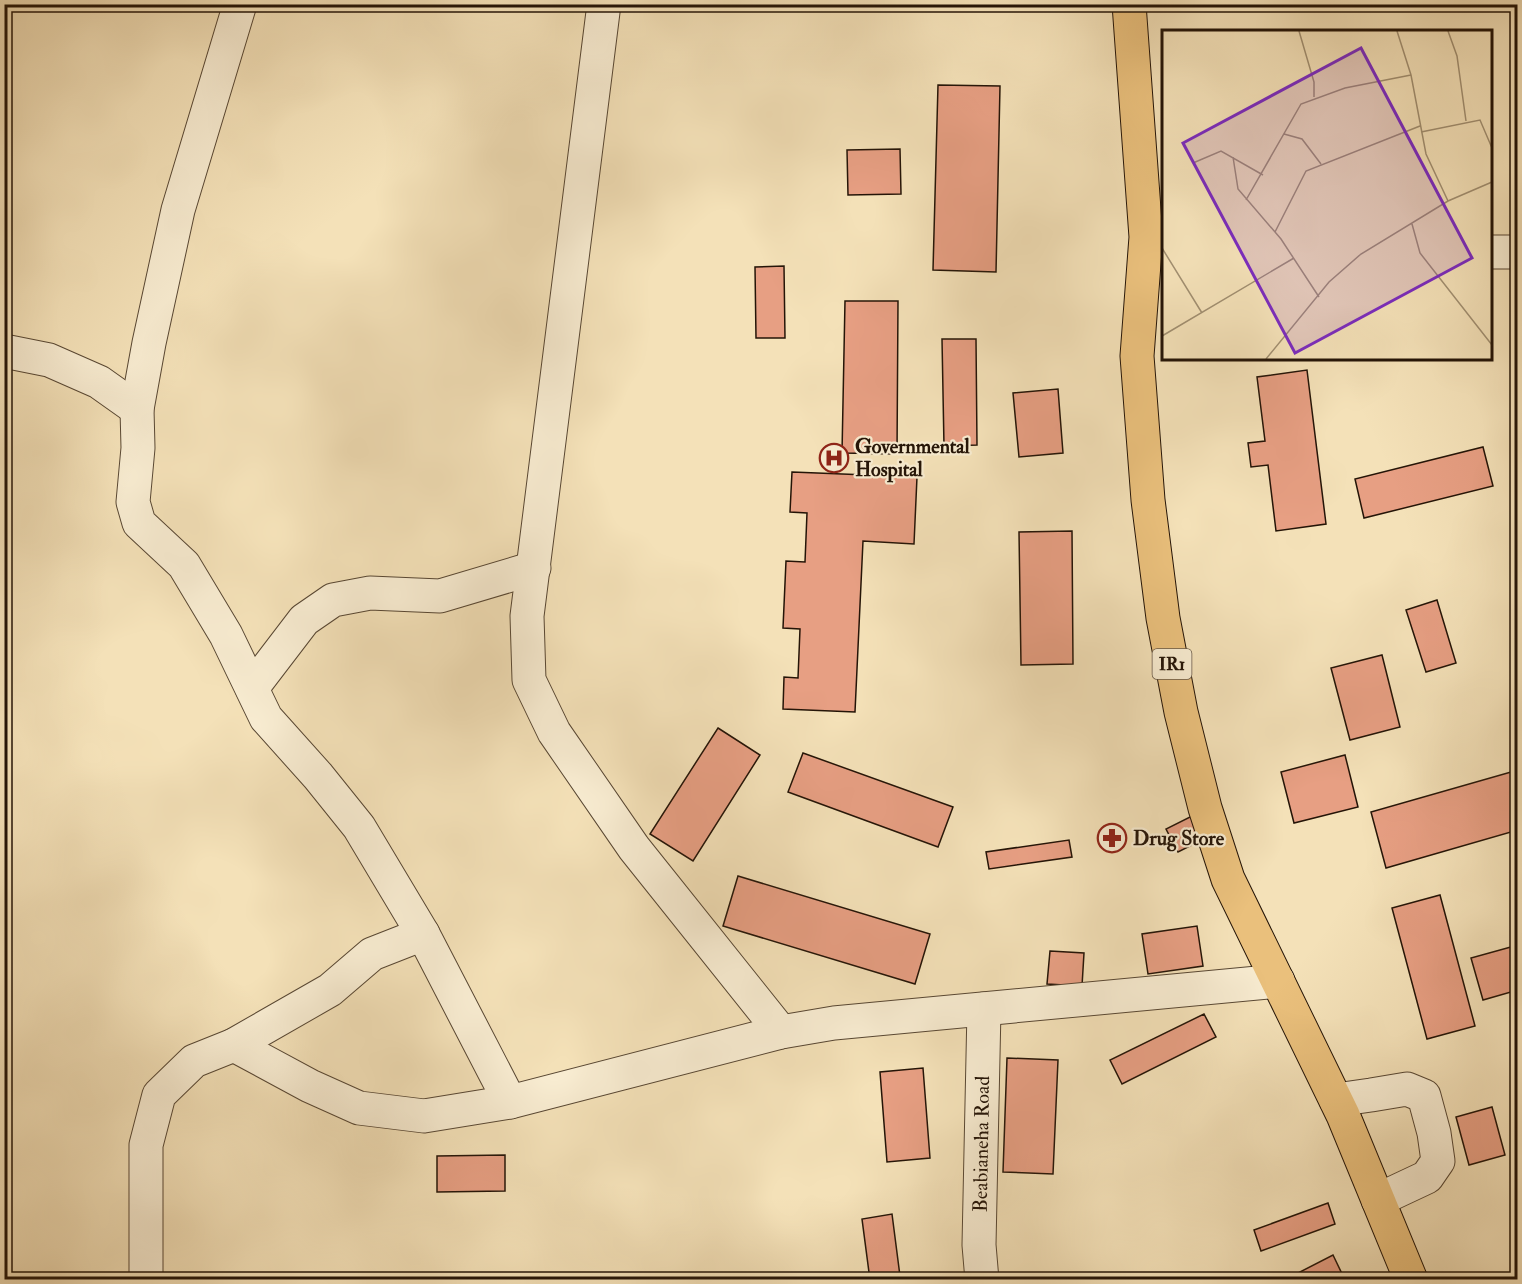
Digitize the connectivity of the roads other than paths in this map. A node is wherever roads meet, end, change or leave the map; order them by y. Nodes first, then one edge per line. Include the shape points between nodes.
1 (240, 4) edge
2 (604, 4) edge
3 (1129, 4) edge
4 (1155, 239) edge
5 (1492, 252) edge
6 (1518, 252) edge
7 (4, 351) edge
8 (137, 409) junction
9 (534, 568) junction
10 (252, 688) junction
11 (423, 934) junction
12 (1278, 981) junction
13 (984, 1009) junction
14 (781, 1032) junction
15 (234, 1045) junction
16 (1336, 1100) junction
17 (510, 1102) junction
18 (1378, 1200) junction
19 (146, 1280) edge
20 (982, 1280) edge
21 (1411, 1280) edge

1 - 8 street via 178,210
2 - 9 street
3 - 4 main road, IR1
4 - 12 main road, IR1 via 1137,356 1148,500 1163,618 1205,808 1228,879
5 - 6 street
7 - 8 street via 49,360 99,382
8 - 10 street via 133,502 139,523 184,565
9 - 10 street via 440,596 370,593 333,600 303,620
9 - 14 street via 528,616 529,680 554,732 634,848
10 - 11 street via 266,718 359,827
11 - 15 street via 372,954 330,990
11 - 17 street
12 - 13 street
12 - 16 main road, IR1
13 - 14 street
13 - 20 street, Beabianeha Road via 979,1245
14 - 17 street
15 - 17 street via 359,1108 424,1116
15 - 19 street via 195,1061 159,1095 146,1144
16 - 18 main road, IR1
16 - 18 street via 1407,1089 1424,1096 1438,1161 1427,1177
18 - 21 main road, IR1

